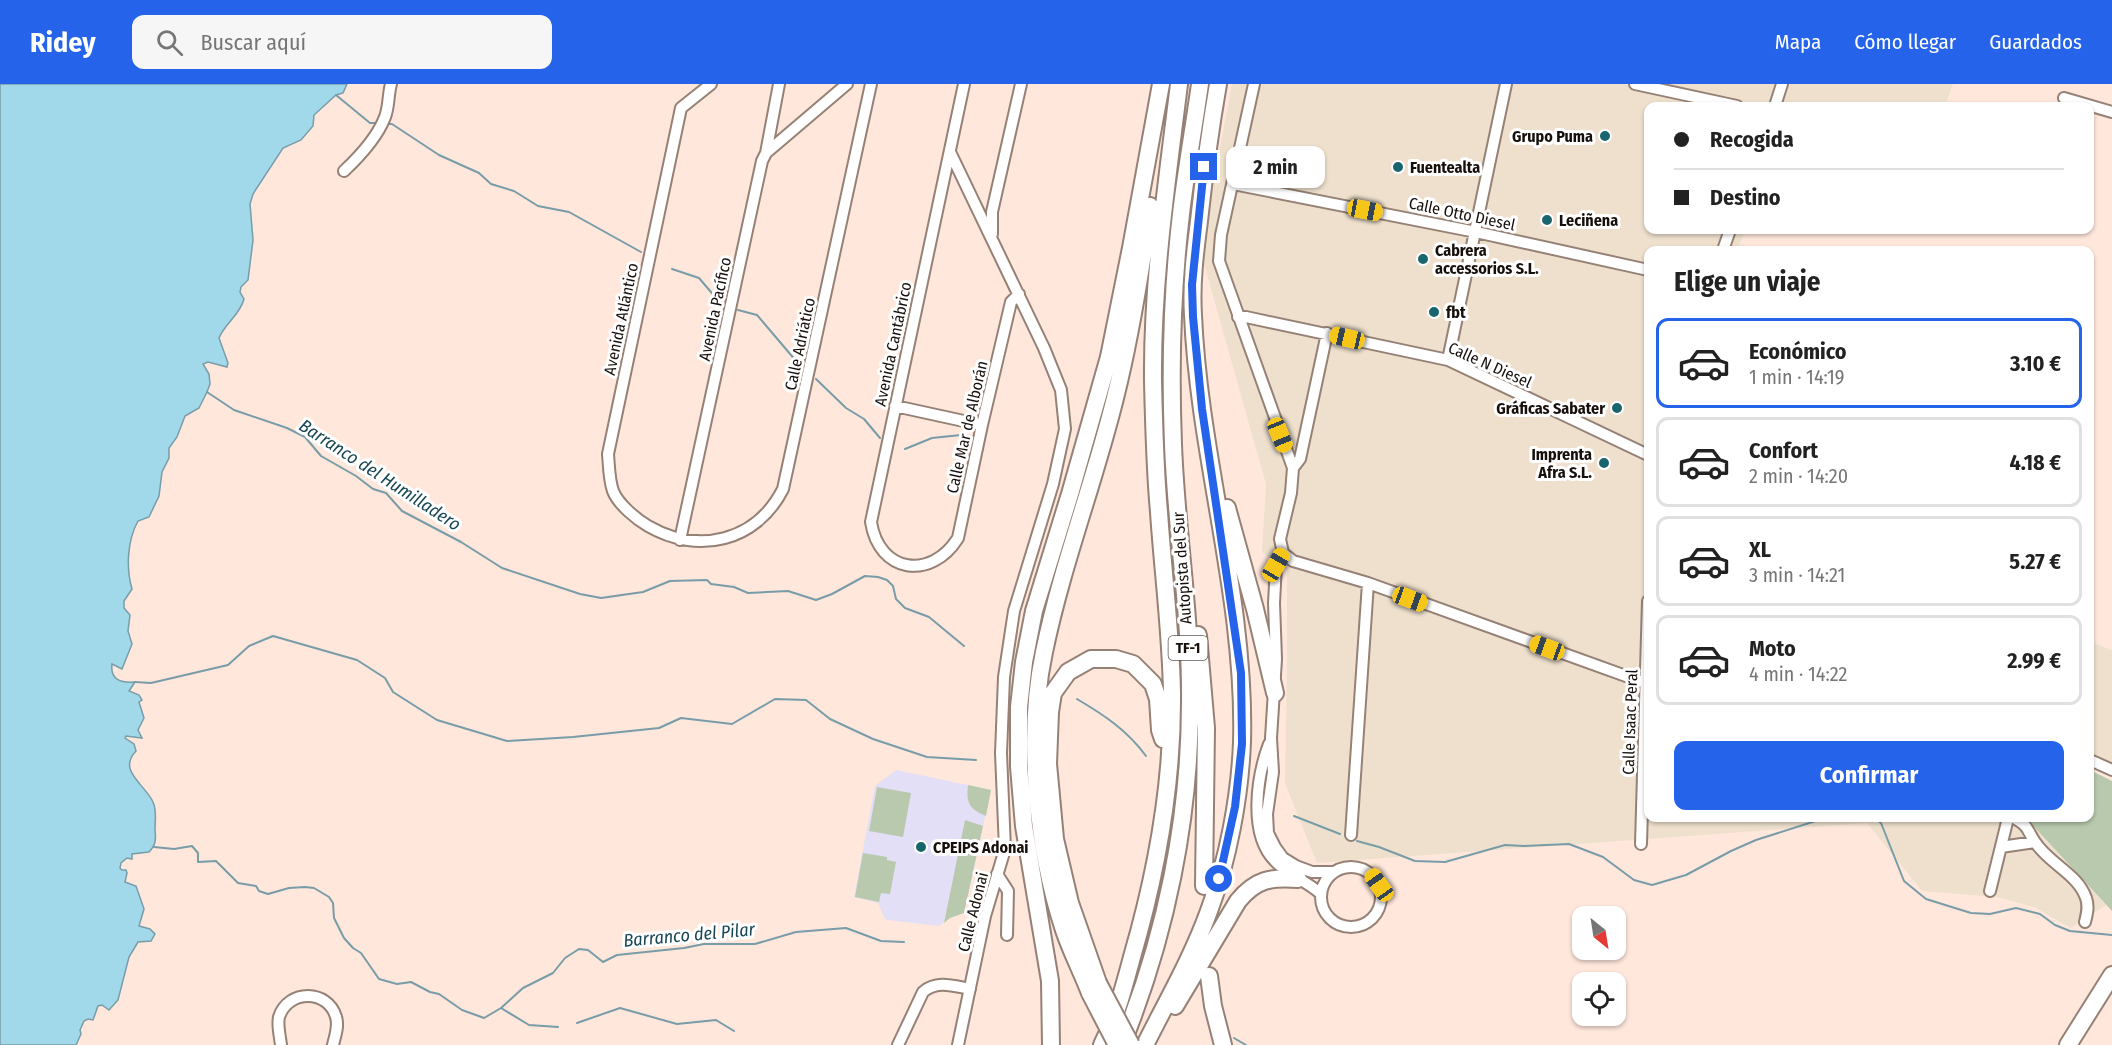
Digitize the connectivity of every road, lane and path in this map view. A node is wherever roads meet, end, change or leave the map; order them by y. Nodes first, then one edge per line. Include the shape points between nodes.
1 (391, 84) edge
2 (711, 84) edge
3 (779, 84) edge
4 (847, 84) edge
5 (871, 84) edge
6 (964, 84) edge
7 (1021, 84) edge
8 (1161, 84) edge
9 (1170, 84) edge
10 (1179, 84) edge
11 (1200, 84) edge
12 (1218, 84) edge
13 (1254, 84) edge
14 (1506, 84) edge
15 (1635, 84) edge
16 (1782, 84) edge
17 (2064, 98) dead end
18 (1718, 102) edge
19 (1776, 102) edge
20 (2078, 102) edge
21 (2094, 107) edge
22 (2112, 112) edge
23 (771, 125) junction
24 (784, 137) junction
25 (950, 152) junction
26 (766, 153) junction
27 (344, 171) dead end
28 (960, 174) junction
29 (943, 183) junction
30 (1233, 184) junction
31 (976, 208) junction
32 (993, 208) junction
33 (1476, 232) junction
34 (993, 240) junction
35 (1644, 269) edge
36 (1019, 294) junction
37 (1238, 317) junction
38 (1327, 333) junction
39 (1448, 360) junction
40 (895, 406) junction
41 (1202, 409) junction
42 (982, 425) junction
43 (1644, 453) edge
44 (1293, 468) junction
45 (680, 540) junction
46 (1283, 553) junction
47 (936, 561) joint
48 (1368, 583) junction
49 (1185, 591) junction
50 (1644, 683) edge
51 (1275, 693) junction
52 (1272, 738) junction
53 (1170, 760) junction
54 (2094, 762) edge
55 (2112, 771) edge
56 (1644, 775) edge
57 (2007, 822) edge
58 (2022, 822) edge
59 (1351, 835) dead end
60 (2035, 842) junction
61 (1641, 844) dead end
62 (2001, 847) junction
63 (1333, 872) junction
64 (998, 874) junction
65 (1298, 879) junction
66 (1204, 886) dead end
67 (1990, 891) dead end
68 (1321, 894) junction
69 (2085, 922) dead end
70 (1008, 936) dead end
71 (2112, 975) edge
72 (1209, 976) dead end
73 (1094, 988) junction
74 (970, 989) junction
75 (281, 1045) edge
76 (333, 1045) edge
77 (898, 1045) edge
78 (958, 1045) edge
79 (1051, 1045) edge
80 (1102, 1045) edge
81 (1119, 1045) edge
82 (1131, 1045) edge
83 (1144, 1045) edge
84 (1150, 1045) edge
85 (1223, 1045) edge
86 (2068, 1045) edge

1 - 27 street via 382,123 367,148
2 - 45 street, Avenida Atlántico via 681,108 608,454 613,491 634,518
3 - 23 street, Avenida Pacífico
4 - 24 street
5 - 45 street, Calle Adriático via 783,489 761,520 736,535 711,542
6 - 25 street, Avenida Cantábrico
7 - 32 street
8 - 79 highway via 1109,357 1034,611 1024,662 1019,767 1024,826 1050,981
9 - 73 highway via 1129,336 1115,399 1059,588 1043,654 1037,706 1037,803 1043,842 1064,930
10 - 53 highway, Autopista del Sur / TF-1 via 1160,247 1154,378 1158,510 1171,650
11 - 49 highway, Autopista del Sur / TF-1 via 1180,222 1172,361 1173,445
12 - 41 highway via 1207,143 1192,285
13 - 30 street
14 - 33 street
15 - 18 street
16 - 19 street
17 - 20 street
21 - 22 street
23 - 24 street via 777,135
23 - 26 street, Avenida Pacífico
24 - 26 street
25 - 28 street, Calle Adonai
25 - 29 street, Avenida Cantábrico
26 - 45 street, Avenida Pacífico
28 - 29 street
28 - 31 street, Calle Adonai
29 - 40 street, Avenida Cantábrico
30 - 33 street, Calle Otto Diesel
30 - 37 street via 1219,261
31 - 32 street
31 - 34 street, Calle Adonai
32 - 34 street
33 - 35 street, Calle Otto Diesel
33 - 39 street
34 - 36 street, Calle Adonai
36 - 42 street, Calle Mar de Alborán via 1011,302
36 - 64 street, Calle Adonai via 1061,390 1065,429 1053,484 1014,611 1004,677 1001,753 1005,849
37 - 38 street, Calle N Diesel
37 - 44 street
38 - 39 street, Calle N Diesel
38 - 44 street via 1300,459
39 - 43 street, Calle N Diesel
40 - 42 street
40 - 47 street, Avenida Cantábrico via 871,522 873,535 885,554 896,562 922,565
41 - 51 highway
41 - 83 highway via 1241,673 1242,744 1233,819 1209,911
42 - 47 street, Calle Mar de Alborán via 958,538 949,552
44 - 46 street via 1280,539
46 - 48 street via 1293,561
46 - 51 street via 1276,565
48 - 50 street
48 - 59 street
49 - 66 highway via 1197,626 1206,728
49 - 81 highway, Autopista del Sur / TF-1 via 1190,743 1182,825 1145,984
51 - 52 street
52 - 63 street via 1268,833 1283,858 1296,866 1312,872
52 - 65 street via 1264,757 1256,815 1259,833 1274,861
53 - 73 highway via 1153,684 1133,664 1091,659 1068,672 1053,693 1048,764 1055,838
53 - 80 highway, Autopista del Sur / TF-1 via 1157,862 1146,912
54 - 55 street
56 - 61 street, Calle Isaac Peral
57 - 62 street
58 - 60 street
60 - 62 street
60 - 69 street via 2081,889 2087,900
62 - 67 street
63 - 68 street via 1324,882
63 - 68 street via 1353,867 1371,874 1382,899 1377,912 1368,922 1342,926 1322,908
64 - 70 street via 1008,891
64 - 74 street, Calle Adonai
65 - 68 street
65 - 84 highway via 1268,879 1247,890
71 - 86 highway
72 - 85 highway
73 - 81 highway, bridge
73 - 82 highway, bridge
74 - 77 street via 930,986 923,992
74 - 78 street, Calle Adonai
75 - 76 street via 278,1019 283,1009 303,996 317,996 332,1006 337,1019

